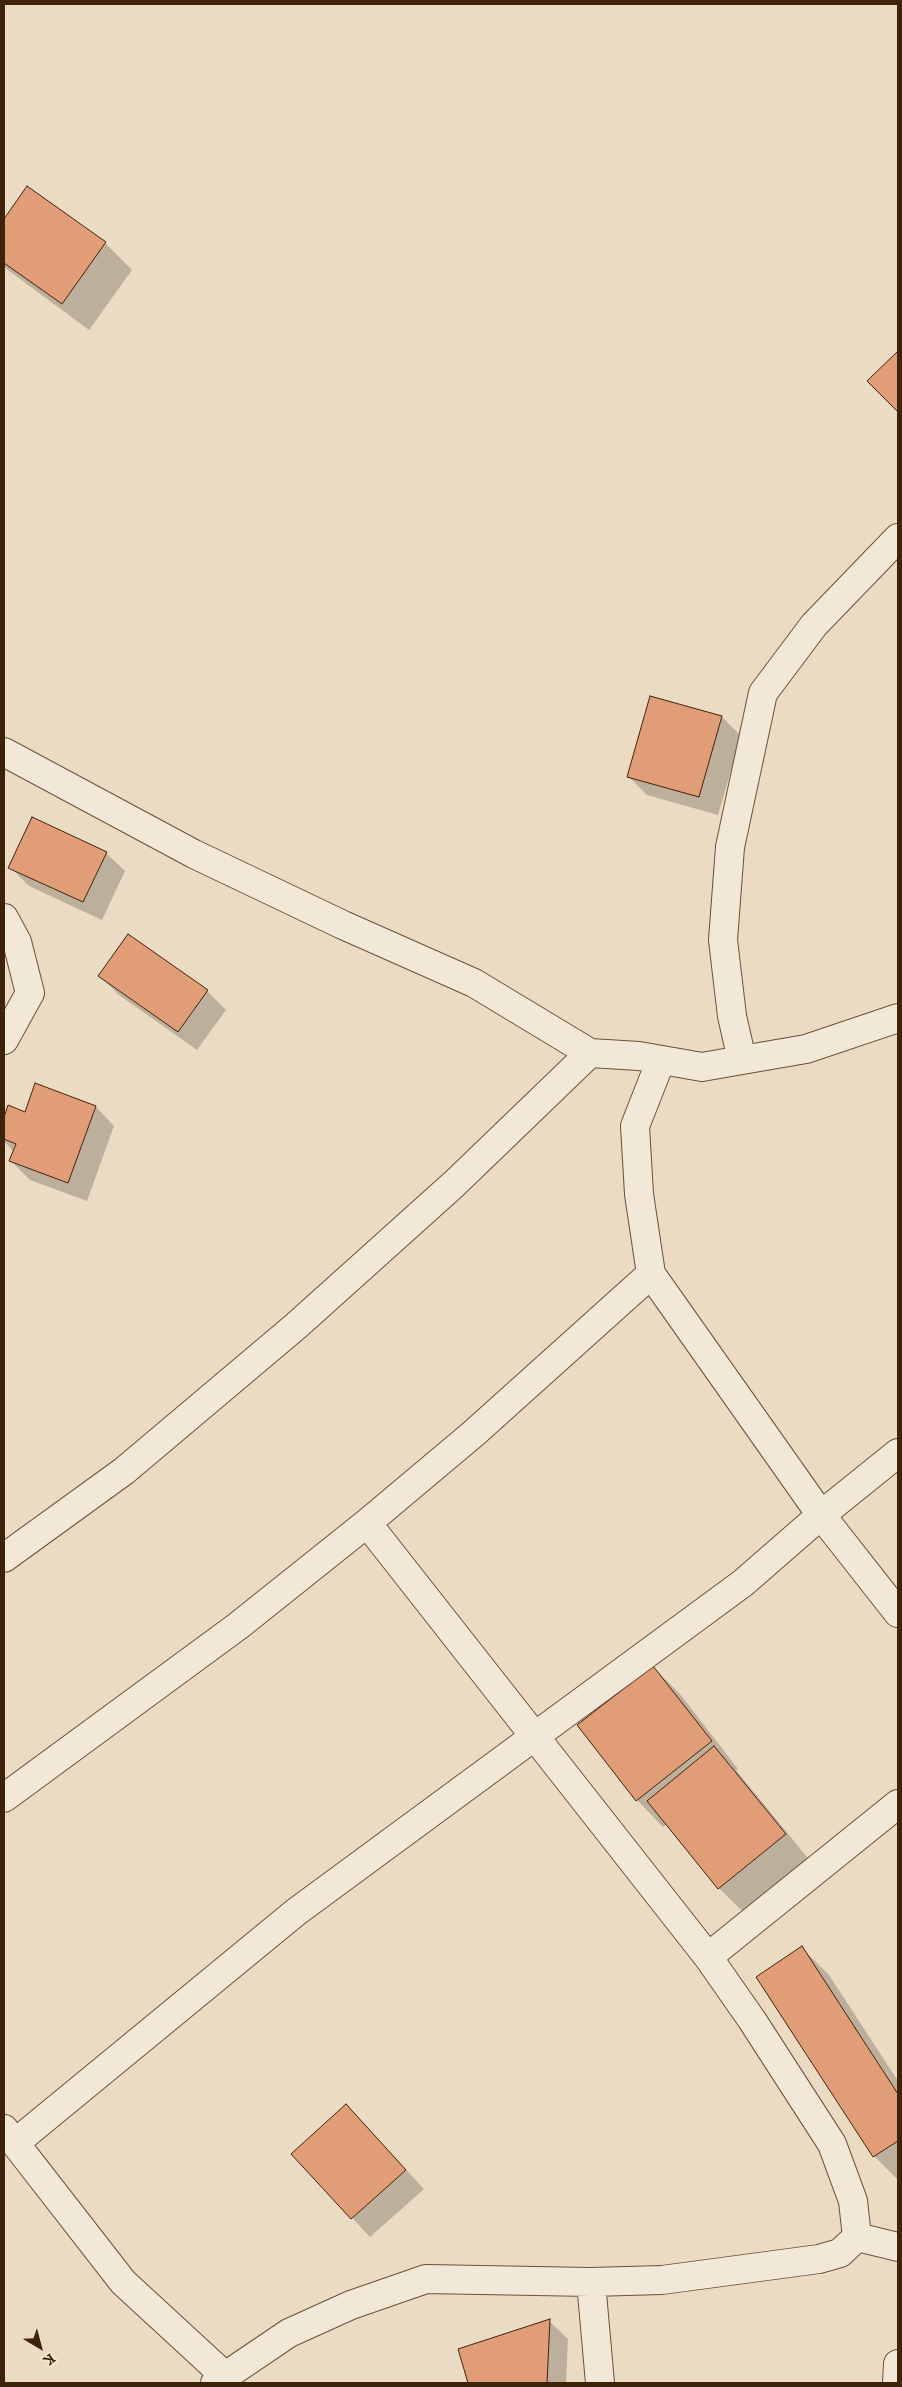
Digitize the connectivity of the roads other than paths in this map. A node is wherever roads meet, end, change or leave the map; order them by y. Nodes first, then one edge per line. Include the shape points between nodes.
1 (898, 538) edge
2 (6, 759) edge
3 (4, 918) edge
4 (898, 1018) edge
5 (4, 1040) edge
6 (590, 1053) junction
7 (661, 1060) junction
8 (742, 1060) junction
9 (651, 1274) junction
10 (898, 1453) edge
11 (821, 1515) junction
12 (367, 1523) junction
13 (4, 1558) edge
14 (898, 1613) edge
15 (536, 1736) junction
16 (4, 1798) edge
17 (898, 1804) edge
18 (708, 1957) junction
19 (10, 2136) edge
20 (857, 2237) junction
21 (898, 2247) edge
22 (590, 2282) junction
23 (898, 2364) edge
24 (220, 2379) edge
25 (600, 2383) edge
26 (897, 2383) edge

1 - 8 street via 814,625 762,693 730,847 724,940 732,1016
2 - 6 street via 194,854 474,983
3 - 5 street via 17,942 30,993
4 - 8 street via 806,1049
6 - 7 street
6 - 13 street via 454,1184 296,1326 124,1471
7 - 8 street via 702,1066
7 - 9 street via 635,1126 639,1194
9 - 11 street
9 - 12 street via 563,1355
10 - 11 street
11 - 14 street
11 - 15 street via 743,1583
12 - 15 street
12 - 16 street via 238,1626
15 - 18 street
15 - 19 street via 296,1912
17 - 18 street
18 - 20 street via 832,2144 853,2201
19 - 24 street via 123,2282
20 - 21 street
20 - 22 street via 840,2253 820,2259 662,2280
22 - 24 street via 426,2279 351,2304 289,2333
22 - 25 street
23 - 26 street

